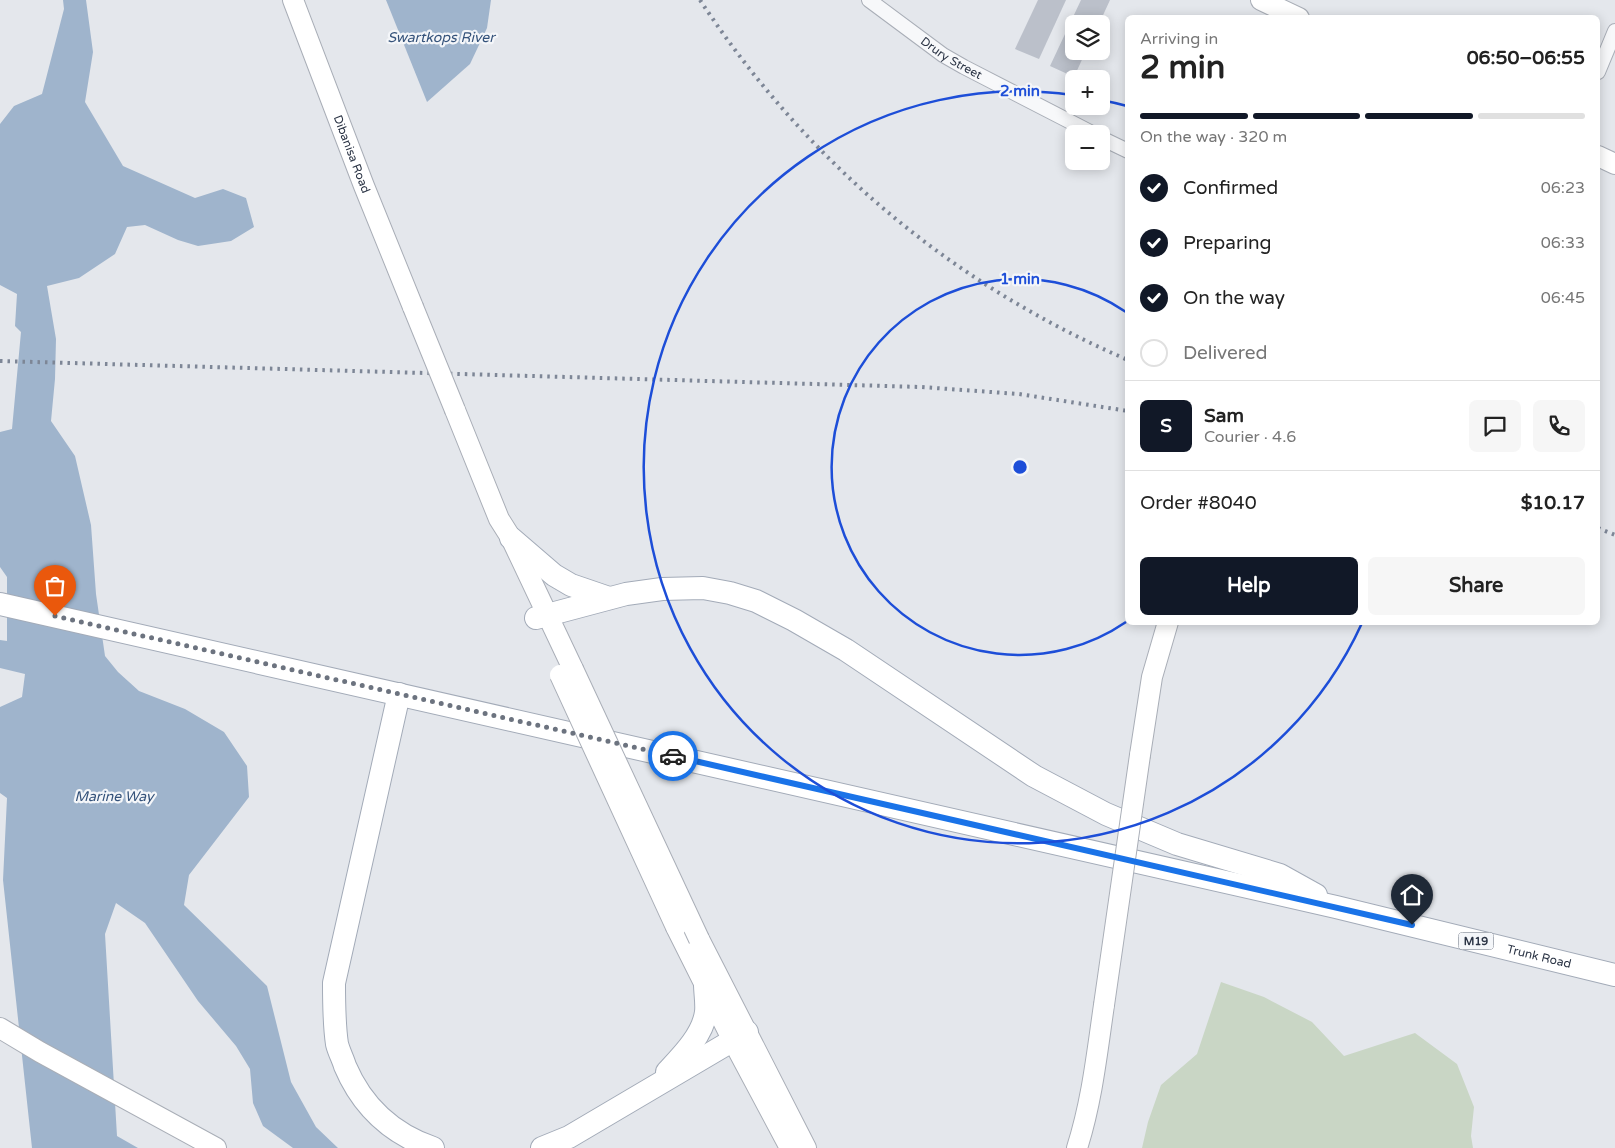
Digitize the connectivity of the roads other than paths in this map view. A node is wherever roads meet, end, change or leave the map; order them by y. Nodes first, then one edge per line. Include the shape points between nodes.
1 (294, 0) edge
2 (869, 0) edge
3 (1261, 0) edge
4 (1293, 15) edge
5 (1615, 31) edge
6 (1600, 67) edge
7 (1077, 125) edge
8 (1110, 142) edge
9 (1125, 150) edge
10 (1600, 157) edge
11 (1615, 164) edge
12 (500, 519) junction
13 (511, 538) junction
14 (609, 598) junction
15 (0, 604) edge
16 (542, 616) junction
17 (1167, 625) edge
18 (567, 672) junction
19 (399, 694) junction
20 (1336, 906) junction
21 (1615, 975) edge
22 (705, 984) junction
23 (0, 1028) edge
24 (740, 1036) junction
25 (653, 1088) junction
26 (216, 1148) edge
27 (433, 1148) edge
28 (542, 1148) edge
29 (790, 1148) edge
30 (806, 1148) edge
31 (1077, 1148) edge

1 - 12 main road, Dibanisa Road, bridge via 360,176
2 - 7 street, Drury Street via 943,55
3 - 4 main road
5 - 6 street
8 - 9 street
10 - 11 main road
12 - 13 main road
12 - 16 main road via 510,558
13 - 14 main road via 554,575 571,585
13 - 16 main road
14 - 16 main road
14 - 20 main road via 662,589 703,588 756,600 846,650 1034,776 1106,814 1177,844 1280,875
15 - 19 main road, Trunk Road / M19
16 - 18 main road
17 - 31 main road, bridge via 1152,677 1092,1088
18 - 22 main road, bridge via 676,927
18 - 24 main road, bridge via 699,939
19 - 20 main road, Trunk Road / M19
19 - 27 main road via 334,983 335,1021 338,1047 366,1104 386,1123 418,1143
20 - 21 main road, Trunk Road / M19
22 - 24 main road
22 - 25 main road via 706,1014 701,1026 683,1054
23 - 26 main road
24 - 25 main road
24 - 29 main road
24 - 30 main road
25 - 28 main road via 569,1137

